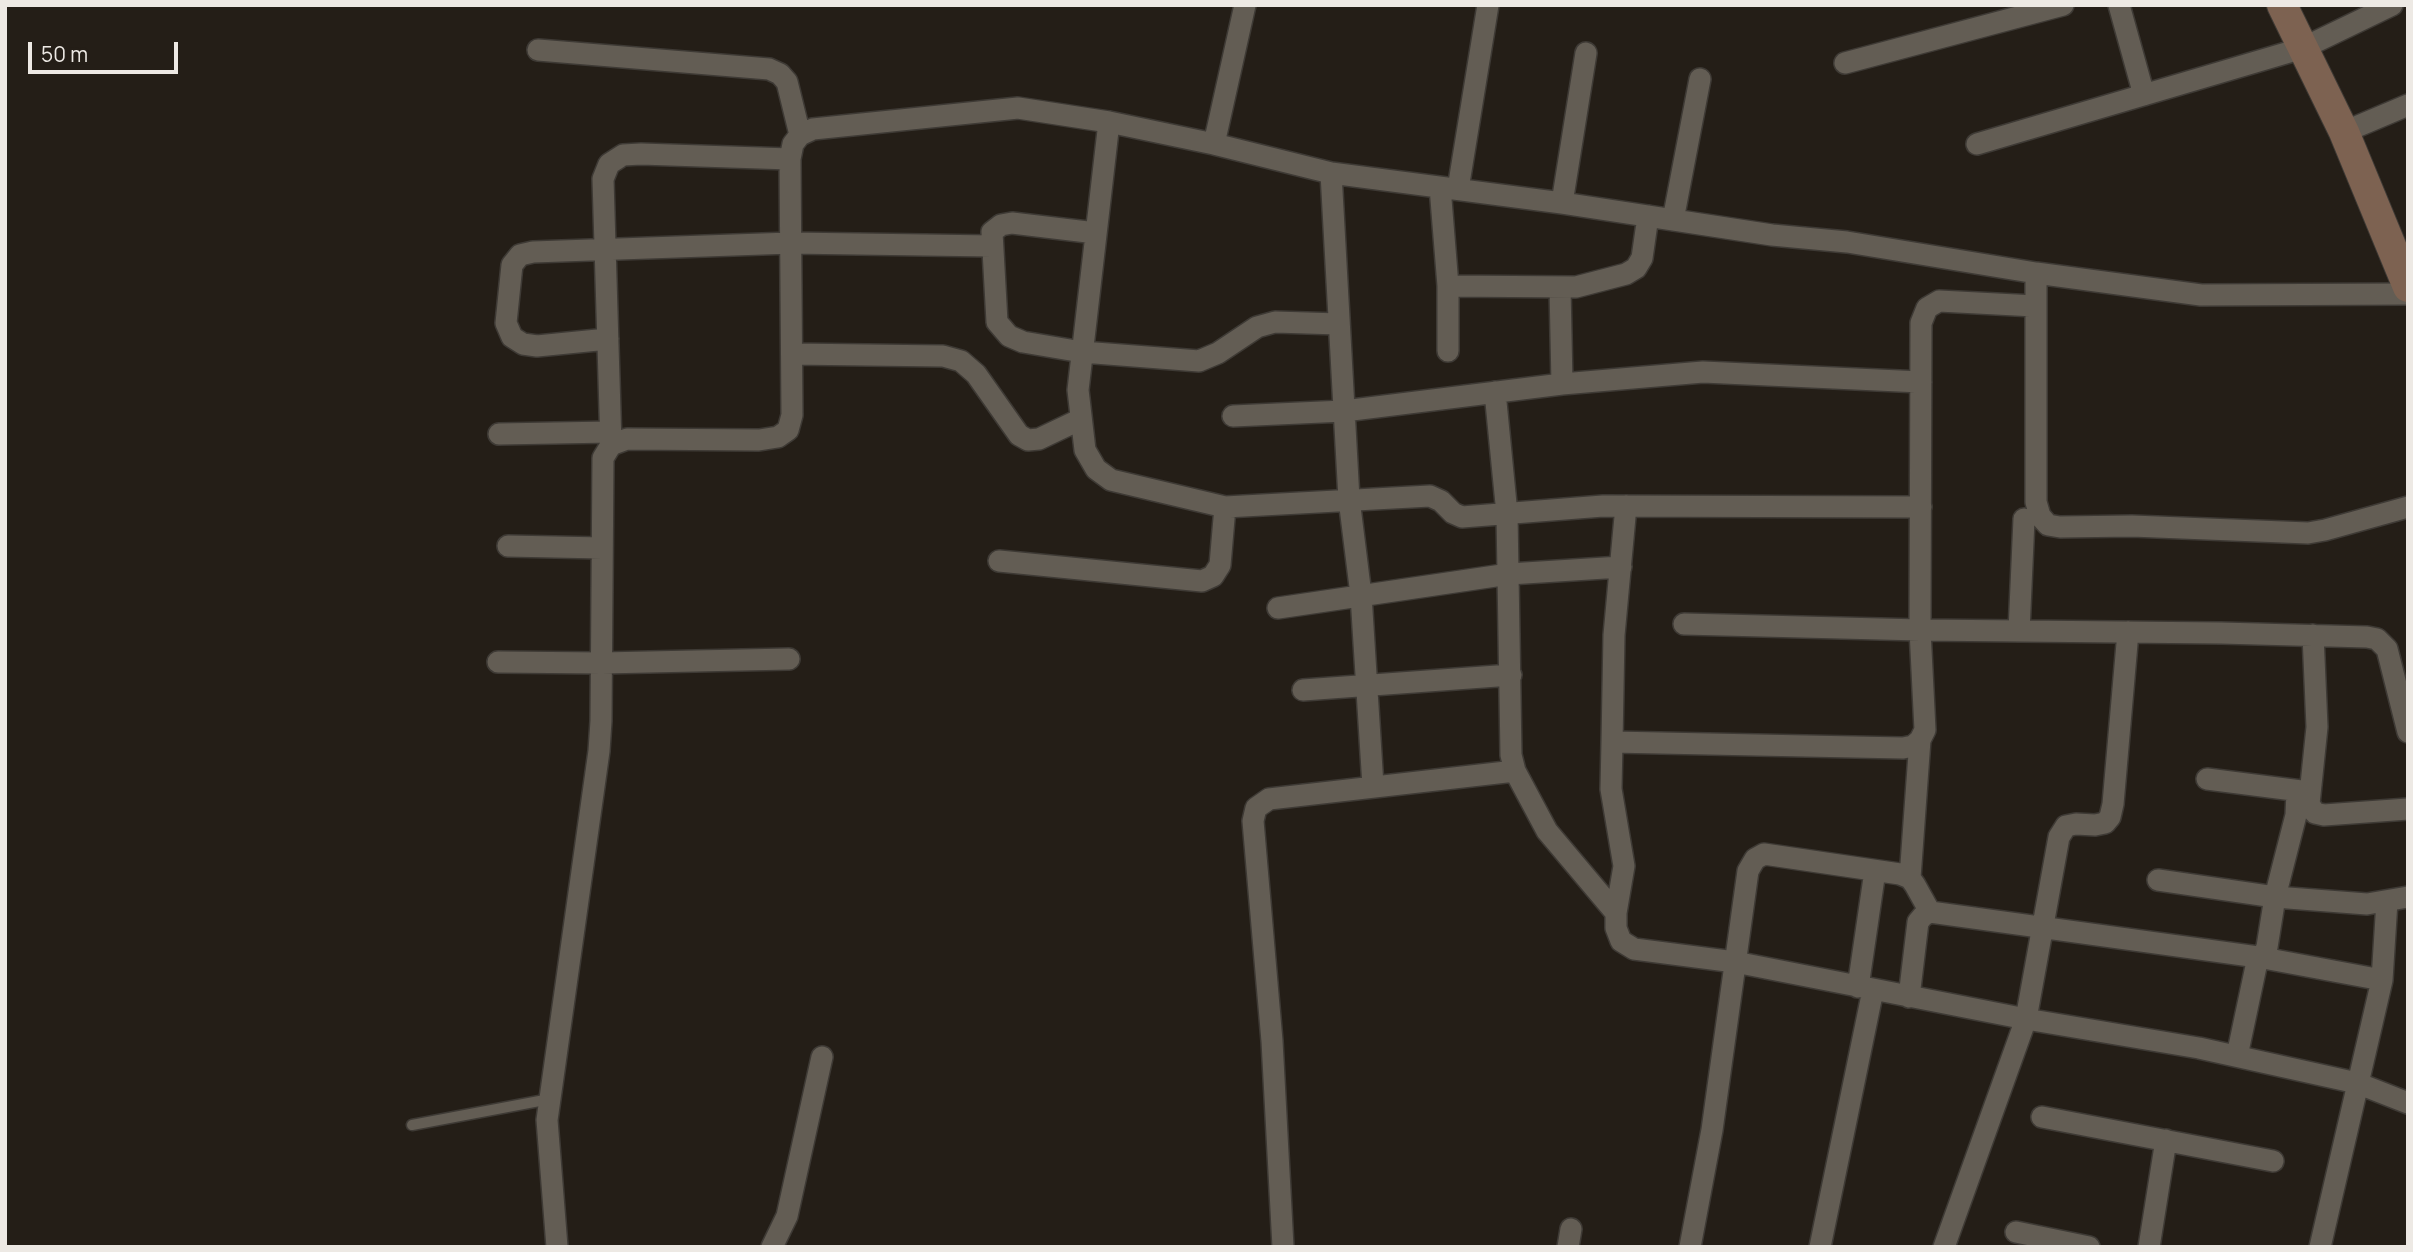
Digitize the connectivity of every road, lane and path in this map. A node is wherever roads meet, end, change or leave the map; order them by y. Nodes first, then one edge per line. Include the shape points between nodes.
1 (1245, 5) edge
2 (1488, 5) edge
3 (2063, 5) edge
4 (2119, 5) edge
5 (2282, 5) edge
6 (2392, 5) edge
7 (2303, 48) junction
8 (538, 50) dead end
9 (1586, 53) dead end
10 (1845, 63) dead end
11 (1700, 79) dead end
12 (2144, 95) junction
13 (2408, 105) edge
14 (1108, 122) junction
15 (2344, 132) junction
16 (800, 135) junction
17 (1214, 144) junction
18 (1977, 145) dead end
19 (790, 159) junction
20 (1331, 173) junction
21 (1449, 188) junction
22 (1562, 202) junction
23 (1647, 216) junction
24 (1673, 220) junction
25 (1096, 233) junction
26 (791, 243) junction
27 (992, 246) junction
28 (604, 249) junction
29 (2036, 273) junction
30 (1448, 286) junction
31 (1560, 287) junction
32 (2408, 287) edge
33 (2408, 294) edge
34 (2035, 306) junction
35 (1339, 324) junction
36 (608, 339) junction
37 (1448, 351) dead end
38 (1083, 352) junction
39 (792, 354) junction
40 (1921, 382) junction
41 (1562, 384) junction
42 (1495, 392) junction
43 (1343, 411) junction
44 (1233, 416) dead end
45 (1082, 419) junction
46 (499, 434) dead end
47 (611, 439) junction
48 (1349, 499) junction
49 (1626, 506) junction
50 (1225, 507) junction
51 (1921, 507) junction
52 (2408, 507) edge
53 (1507, 514) junction
54 (2024, 519) dead end
55 (508, 546) dead end
56 (602, 548) junction
57 (999, 561) dead end
58 (1620, 568) junction
59 (1509, 574) junction
60 (1361, 595) junction
61 (1278, 608) dead end
62 (1684, 624) dead end
63 (1920, 630) junction
64 (2019, 631) junction
65 (2128, 632) junction
66 (2313, 635) junction
67 (789, 659) dead end
68 (498, 662) dead end
69 (602, 663) junction
70 (1510, 675) junction
71 (1367, 687) junction
72 (1303, 690) dead end
73 (2408, 732) edge
74 (1920, 740) junction
75 (1612, 742) junction
76 (1515, 771) junction
77 (2207, 779) dead end
78 (1373, 786) junction
79 (2303, 792) junction
80 (2408, 809) edge
81 (1875, 871) junction
82 (1910, 878) junction
83 (2158, 880) dead end
84 (2275, 897) junction
85 (2397, 899) edge
86 (1930, 912) junction
87 (1616, 913) junction
88 (2042, 929) junction
89 (2258, 957) junction
90 (1735, 962) junction
91 (2382, 980) junction
92 (1866, 988) junction
93 (1909, 997) junction
94 (2026, 1019) junction
95 (2237, 1056) junction
96 (822, 1057) dead end
97 (2357, 1083) junction
98 (550, 1099) junction
99 (2408, 1103) edge
100 (2042, 1116) dead end
101 (412, 1125) dead end
102 (2166, 1140) junction
103 (2273, 1161) dead end
104 (2016, 1232) dead end
105 (557, 1247) edge
106 (772, 1247) edge
107 (1283, 1247) edge
108 (1690, 1247) edge
109 (1820, 1247) edge
110 (1944, 1247) edge
111 (2089, 1247) edge
112 (2149, 1247) edge
113 (2320, 1247) edge

1 - 17 street
2 - 21 street
3 - 10 street
4 - 12 street
5 - 7 street
6 - 7 street
7 - 12 street
7 - 15 street
8 - 16 street via 769,69 787,82
9 - 22 street
11 - 24 street
12 - 18 street
13 - 15 street
14 - 16 street via 1008,108 813,129
14 - 17 street
14 - 25 street
15 - 32 street
16 - 19 street
17 - 20 street
19 - 26 street
19 - 28 street via 623,155 609,164 603,179
20 - 21 street
20 - 35 street
21 - 22 street
21 - 30 street
22 - 23 street
23 - 24 street
23 - 31 street via 1642,257 1636,268 1576,287
24 - 29 street
25 - 27 street via 1012,223 992,232
25 - 38 street
26 - 27 street
26 - 28 street
26 - 39 street
27 - 38 street via 997,322 1009,337
28 - 36 street
28 - 36 street via 520,255 512,265 506,323 512,337 523,344
29 - 33 street via 2201,295
29 - 34 street
30 - 31 street
30 - 37 street
31 - 41 street
34 - 40 street via 1939,301 1927,308 1921,323
34 - 52 street via 2036,502 2048,525 2308,533
35 - 38 street via 1275,322 1257,327 1199,360
35 - 43 street
36 - 47 street
38 - 45 street via 1078,390
39 - 45 street via 943,356 961,361 976,374 1019,435 1028,440
39 - 47 street via 792,415 788,430 778,438
40 - 41 street via 1725,372
40 - 51 street
41 - 42 street
42 - 43 street
42 - 53 street
43 - 44 street
43 - 48 street
45 - 50 street via 1085,450 1096,469 1111,480
46 - 47 street
47 - 56 street via 603,458
48 - 50 street
48 - 53 street via 1430,496 1462,517
48 - 60 street
49 - 51 street
49 - 53 street
49 - 58 street
50 - 57 street via 1220,565 1213,576 1202,581
51 - 63 street
53 - 59 street
54 - 64 street
55 - 56 street
56 - 69 street
58 - 59 street
58 - 75 street
59 - 60 street
59 - 70 street
60 - 61 street
60 - 71 street
62 - 63 street
63 - 64 street
63 - 74 street via 1925,730
64 - 65 street
65 - 66 street
65 - 88 street via 2110,817 2105,823 2066,826 2060,836
66 - 73 street via 2377,639 2387,649
66 - 79 street via 2317,727
67 - 69 street
68 - 69 street
69 - 98 street via 599,751
70 - 71 street
70 - 76 street
71 - 72 street
71 - 78 street
74 - 75 street via 1903,748
74 - 82 street
75 - 87 street via 1611,789 1624,866
76 - 78 street
76 - 87 street via 1547,831
77 - 79 street
78 - 107 street via 1269,799 1256,808 1253,821
79 - 80 street via 2315,813 2324,815
79 - 84 street
81 - 82 street
81 - 90 street via 1764,854 1755,859 1748,871
81 - 92 street
82 - 86 street
83 - 84 street
84 - 85 street via 2367,904
84 - 89 street via 2267,947
85 - 91 street
86 - 88 street
86 - 93 street via 1918,922
87 - 90 street via 1621,941 1634,949
88 - 89 street
88 - 94 street
89 - 91 street
89 - 95 street
90 - 92 street
90 - 108 street
91 - 97 street
92 - 93 street
92 - 109 street
93 - 94 street
94 - 95 street
94 - 110 street
95 - 97 street
96 - 106 street via 787,1216
97 - 99 street
97 - 113 street
98 - 101 lane
98 - 105 street via 548,1142
100 - 102 street
102 - 103 street
102 - 112 street
104 - 111 street

